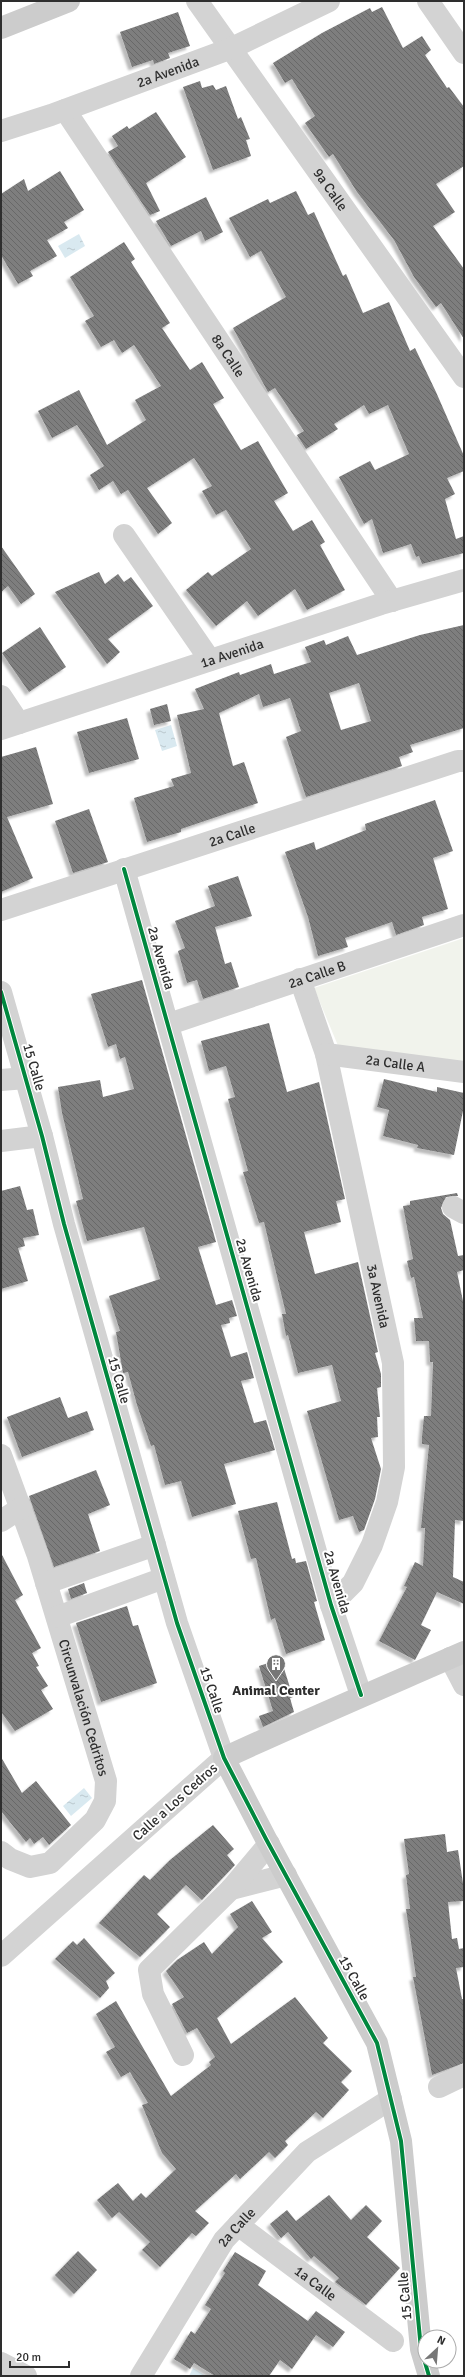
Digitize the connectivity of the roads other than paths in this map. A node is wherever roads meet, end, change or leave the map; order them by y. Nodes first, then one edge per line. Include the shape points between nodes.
1 (69, 1) edge
2 (198, 1) edge
3 (329, 1) edge
4 (428, 1) edge
5 (1, 28) edge
6 (232, 48) junction
7 (464, 53) edge
8 (65, 110) junction
9 (1, 131) edge
10 (464, 377) edge
11 (124, 535) dead end
12 (464, 580) edge
13 (392, 601) junction
14 (210, 660) junction
15 (1, 696) edge
16 (10, 726) edge
17 (464, 761) edge
18 (124, 870) junction
19 (1, 910) edge
20 (464, 925) edge
21 (300, 979) junction
22 (1, 992) edge
23 (169, 1024) junction
24 (326, 1054) junction
25 (464, 1072) edge
26 (26, 1078) junction
27 (1, 1080) edge
28 (42, 1136) junction
29 (1, 1141) edge
30 (1, 1455) edge
31 (20, 1508) junction
32 (1, 1521) edge
33 (155, 1545) junction
34 (164, 1578) junction
35 (46, 1583) junction
36 (331, 1605) junction
37 (57, 1617) junction
38 (457, 1655) edge
39 (462, 1682) edge
40 (357, 1686) junction
41 (224, 1758) junction
42 (269, 1844) junction
43 (1, 1852) edge
44 (286, 1875) junction
45 (231, 1889) junction
46 (1, 1956) edge
47 (183, 2055) dead end
48 (464, 2075) edge
49 (439, 2087) dead end
50 (392, 2099) junction
51 (238, 2225) junction
52 (393, 2341) dead end
53 (1, 2363) edge
54 (26, 2376) edge
55 (141, 2376) edge
56 (429, 2376) edge

1 - 5 street
2 - 6 street, 9a Calle
3 - 6 street, 2a Avenida
4 - 7 street
6 - 8 street, 2a Avenida
6 - 10 street, 9a Calle
8 - 9 street, 2a Avenida
8 - 13 street, 8a Calle
11 - 14 street
12 - 13 street, 1a Avenida
13 - 14 street, 1a Avenida
14 - 16 street, 1a Avenida
15 - 16 street
17 - 18 street, 2a Calle via 451,763
18 - 19 street, 2a Calle
18 - 23 street, 2a Avenida
20 - 21 street, 2a Calle B
21 - 23 street, 2a Calle B
21 - 24 street, 3a Avenida
22 - 26 street, 15 Calle
23 - 36 street, 2a Avenida
24 - 25 street, 2a Calle A
24 - 36 street, 3a Avenida via 393,1363 394,1411 394,1467 387,1502 372,1545 353,1582
26 - 27 street
26 - 28 street, 15 Calle
28 - 29 street
28 - 33 street, 15 Calle via 66,1232
30 - 31 street, Circunvalación Cedritos
31 - 32 street
31 - 35 street, Circunvalación Cedritos
33 - 34 street, 15 Calle
33 - 35 street
34 - 37 street
34 - 41 street, 15 Calle
35 - 37 street, Circunvalación Cedritos
36 - 40 street, 2a Avenida
37 - 43 street, Circunvalación Cedritos via 106,1781 105,1801 95,1820 50,1863 30,1867 10,1859
38 - 39 street
38 - 40 street, Calle a Los Cedros via 424,1671
40 - 41 street, Calle a Los Cedros
41 - 42 street, 15 Calle
41 - 46 street, Calle a Los Cedros
42 - 44 street, 15 Calle
42 - 45 street
44 - 45 street
44 - 50 street, 15 Calle via 378,2043
45 - 47 street via 149,1970 153,1994
48 - 49 street
50 - 51 street, 2a Calle via 307,2152
50 - 56 street, 15 Calle via 402,2141 421,2349
51 - 52 street, 1a Calle
51 - 55 street, 2a Calle via 224,2240
53 - 54 street

